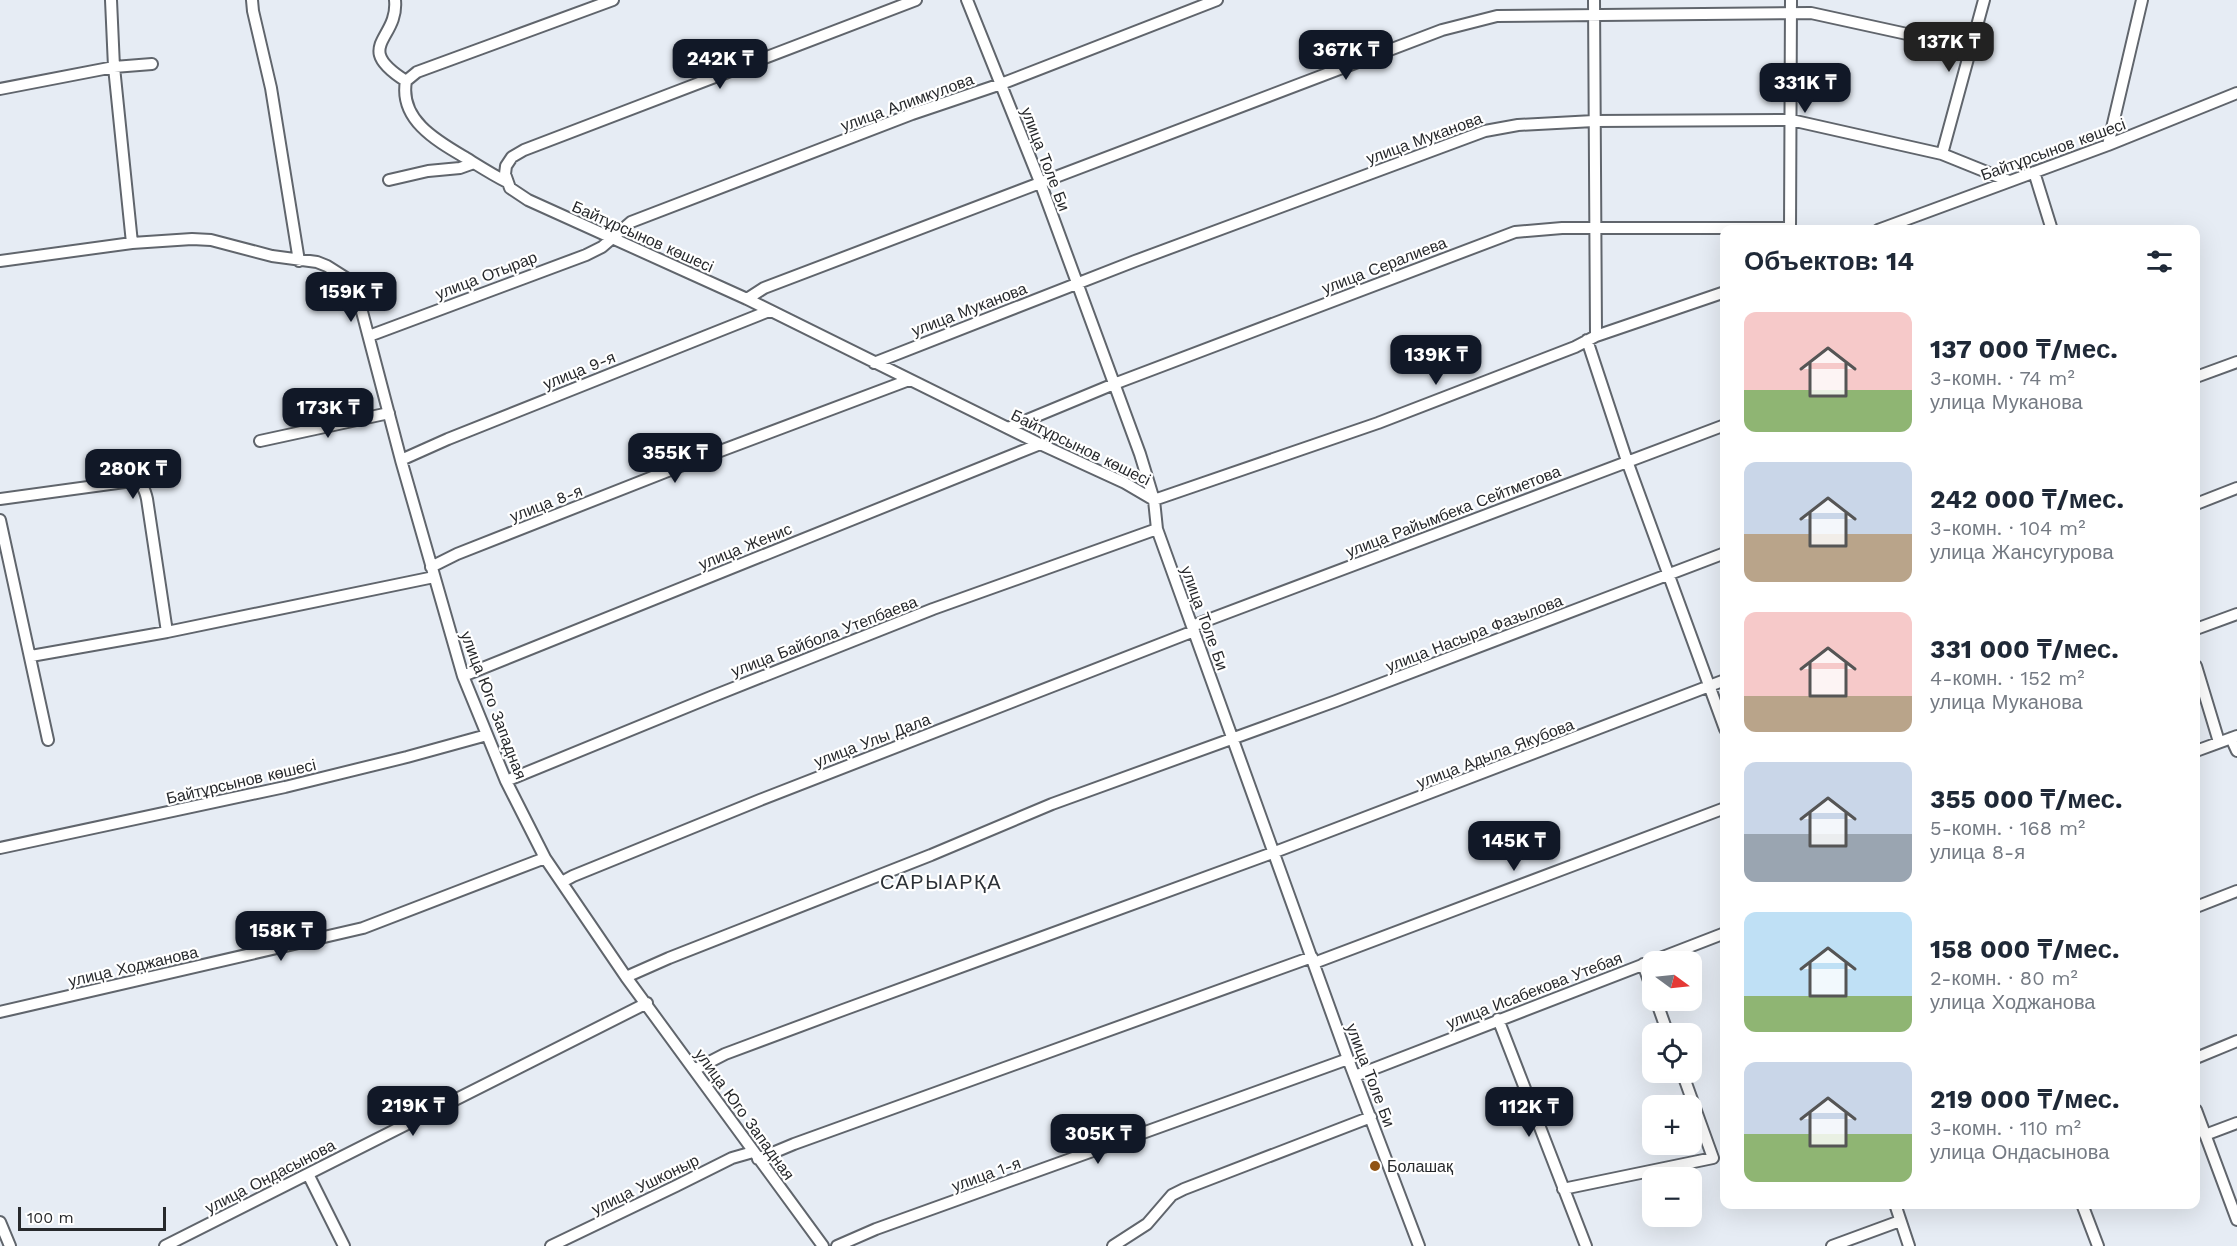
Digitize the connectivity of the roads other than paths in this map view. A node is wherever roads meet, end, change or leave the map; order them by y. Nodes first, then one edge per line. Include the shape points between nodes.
1 (111, 0) edge
2 (252, 0) edge
3 (395, 0) edge
4 (613, 0) edge
5 (916, 0) edge
6 (967, 0) edge
7 (1217, 0) edge
8 (1594, 0) edge
9 (1791, 0) edge
10 (1984, 0) edge
11 (2142, 0) edge
12 (1791, 12) junction
13 (1594, 14) junction
14 (1971, 48) junction
15 (152, 64) dead end
16 (114, 68) junction
17 (406, 81) junction
18 (1000, 84) junction
19 (0, 89) edge
20 (2237, 93) edge
21 (1791, 120) junction
22 (1594, 121) junction
23 (2108, 145) junction
24 (1942, 154) junction
25 (474, 163) junction
26 (2034, 172) junction
27 (389, 180) dead end
28 (2009, 181) junction
29 (507, 182) junction
30 (1040, 182) junction
31 (1790, 225) edge
32 (1891, 225) edge
33 (2050, 225) edge
34 (1596, 229) junction
35 (1720, 229) edge
36 (612, 239) junction
37 (132, 243) junction
38 (0, 261) edge
39 (299, 261) junction
40 (1078, 283) junction
41 (1720, 294) edge
42 (747, 299) junction
43 (769, 311) junction
44 (369, 336) junction
45 (1592, 338) junction
46 (2237, 362) edge
47 (874, 363) junction
48 (2200, 376) edge
49 (909, 380) junction
50 (1114, 384) junction
51 (389, 413) junction
52 (1720, 427) edge
53 (1008, 428) junction
54 (260, 441) dead end
55 (1040, 444) junction
56 (401, 460) junction
57 (1628, 461) junction
58 (2237, 488) edge
59 (0, 499) edge
60 (1154, 500) junction
61 (2200, 502) edge
62 (0, 520) edge
63 (1157, 529) junction
64 (1720, 555) edge
65 (433, 572) junction
66 (1670, 574) junction
67 (2237, 614) edge
68 (2200, 628) edge
69 (1193, 629) junction
70 (167, 632) junction
71 (31, 656) junction
72 (463, 676) junction
73 (2200, 679) edge
74 (1720, 682) edge
75 (1711, 687) junction
76 (1720, 714) edge
77 (487, 735) junction
78 (2234, 737) edge
79 (1233, 739) junction
80 (48, 740) dead end
81 (2219, 742) junction
82 (2200, 750) edge
83 (2237, 752) edge
84 (506, 781) junction
85 (1720, 810) edge
86 (0, 848) edge
87 (1275, 852) junction
88 (545, 858) junction
89 (562, 882) junction
90 (2237, 891) edge
91 (2200, 905) edge
92 (1720, 935) edge
93 (1677, 951) edge
94 (1313, 960) junction
95 (1642, 964) edge
96 (626, 977) junction
97 (647, 1003) junction
98 (0, 1012) edge
99 (1498, 1019) junction
100 (2237, 1041) edge
101 (2200, 1057) edge
102 (1348, 1059) junction
103 (694, 1070) junction
104 (1355, 1076) junction
105 (1686, 1083) edge
106 (1371, 1117) junction
107 (2200, 1121) edge
108 (2237, 1123) edge
109 (2205, 1135) junction
110 (756, 1155) junction
111 (308, 1174) junction
112 (1563, 1189) junction
113 (1896, 1209) edge
114 (2084, 1209) edge
115 (2237, 1220) edge
116 (1900, 1221) junction
117 (0, 1222) edge
118 (10, 1246) edge
119 (165, 1246) edge
120 (344, 1246) edge
121 (551, 1246) edge
122 (823, 1246) edge
123 (837, 1246) edge
124 (1113, 1246) edge
125 (1419, 1246) edge
126 (1586, 1246) edge
127 (1832, 1246) edge
128 (1909, 1246) edge
129 (2098, 1246) edge

1 - 16 street
2 - 39 street via 271,88
3 - 17 street via 395,12 379,51 384,65
4 - 17 street via 417,72
5 - 29 street via 524,150 506,166
6 - 18 street, улица Толе Би
7 - 18 street, улица Алимкулова
8 - 13 street
9 - 12 street
10 - 14 street
11 - 23 street
12 - 13 street
12 - 14 street
12 - 21 street
13 - 22 street
13 - 30 street via 1497,16 1442,30
14 - 24 street
15 - 16 street
16 - 19 street
16 - 37 street
17 - 25 street, Байтұрсынов көшесі via 408,106 424,130
18 - 30 street, улица Толе Би
18 - 36 street, улица Алимкулова via 631,222
20 - 23 street, Байтұрсынов көшесі
21 - 22 street, улица Муканова
21 - 24 street, улица Муканова
21 - 31 street
22 - 34 street
22 - 40 street, улица Муканова via 1485,131
23 - 26 street, Байтұрсынов көшесі
24 - 28 street, улица Муканова
25 - 27 street
25 - 29 street, Байтұрсынов көшесі
26 - 28 street, Байтұрсынов көшесі
26 - 33 street
28 - 32 street, Байтұрсынов көшесі
29 - 36 street, Байтұрсынов көшесі via 528,200
30 - 40 street, улица Толе Би
30 - 42 street via 764,288
34 - 35 street, улица Сералиева
34 - 45 street
34 - 50 street, улица Сералиева via 1515,232
36 - 42 street, Байтұрсынов көшесі
36 - 44 street, улица Отырар via 586,255
37 - 38 street, улица Юго Западная
37 - 39 street, улица Юго Западная via 211,240
39 - 44 street, улица Юго Западная via 327,266 346,278 360,304
40 - 47 street, улица Муканова
40 - 50 street, улица Толе Би
41 - 45 street, Байтұрсынов көшесі
42 - 43 street, Байтұрсынов көшесі
43 - 47 street, Байтұрсынов көшесі
43 - 56 street, улица 9-я
44 - 51 street, улица Юго Западная
45 - 57 street
45 - 60 street, Байтұрсынов көшесі via 1378,423
46 - 48 street
47 - 49 street, Байтұрсынов көшесі
49 - 53 street, Байтұрсынов көшесі
49 - 65 street, улица 8-я via 457,554
50 - 53 street, улица Сералиева
50 - 60 street, улица Толе Би
51 - 54 street
51 - 56 street, улица Юго Западная
52 - 57 street, улица Райымбека Сейтметова
53 - 55 street, Байтұрсынов көшесі
55 - 60 street, Байтұрсынов көшесі
55 - 72 street, улица Женис
56 - 65 street, улица Юго Западная
57 - 66 street
57 - 69 street, улица Райымбека Сейтметова
58 - 61 street
59 - 70 street via 139,483 147,499
60 - 63 street, улица Толе Би
62 - 71 street
63 - 69 street, улица Толе Би
63 - 84 street, улица Байбола Утепбаева via 933,609
64 - 66 street, улица Насыра Фазылова
65 - 70 street, улица 8-я
65 - 72 street, улица Юго Западная
66 - 75 street
66 - 79 street, улица Насыра Фазылова
67 - 68 street
69 - 79 street, улица Толе Би
69 - 89 street, улица Улы Дала
70 - 71 street, улица 8-я
71 - 80 street
72 - 77 street, улица Юго Западная
73 - 81 street
74 - 75 street, улица Адыла Якубова
75 - 76 street
75 - 87 street, улица Адыла Якубова
77 - 84 street, улица Юго Западная
77 - 86 street, Байтұрсынов көшесі via 285,787
78 - 81 street
78 - 83 street
79 - 87 street, улица Толе Би
79 - 96 street, улица Насыра Фазылова via 1052,804
81 - 82 street
84 - 88 street, улица Юго Западная
85 - 94 street, улица Ушконыр
87 - 94 street, улица Толе Би
87 - 103 street, улица Адыла Якубова via 725,1054
88 - 89 street, улица Юго Западная
88 - 98 street, улица Ходжанова via 363,928
89 - 96 street, улица Юго Западная
90 - 91 street
92 - 93 street, улица Исабекова Утебая
94 - 102 street, улица Толе Би
94 - 110 street, улица Ушконыр
95 - 99 street, улица Исабекова Утебая
96 - 97 street, улица Юго Западная
97 - 103 street, улица Юго Западная
97 - 111 street, улица Ондасынова
99 - 104 street, улица Исабекова Утебая
99 - 112 street
100 - 101 street
102 - 104 street, улица Толе Би
102 - 123 street, улица 1-я
103 - 110 street, улица Юго Западная
104 - 106 street, улица Толе Би
105 - 112 street via 1713,1158
106 - 124 street via 1184,1188 1172,1195 1147,1224
106 - 125 street, улица Толе Би
107 - 109 street
108 - 109 street
109 - 115 street
110 - 121 street, улица Ушконыр via 732,1158
110 - 122 street, улица Юго Западная
111 - 119 street, улица Ондасынова
111 - 120 street
112 - 126 street
113 - 116 street
114 - 129 street
116 - 127 street
116 - 128 street
117 - 118 street

